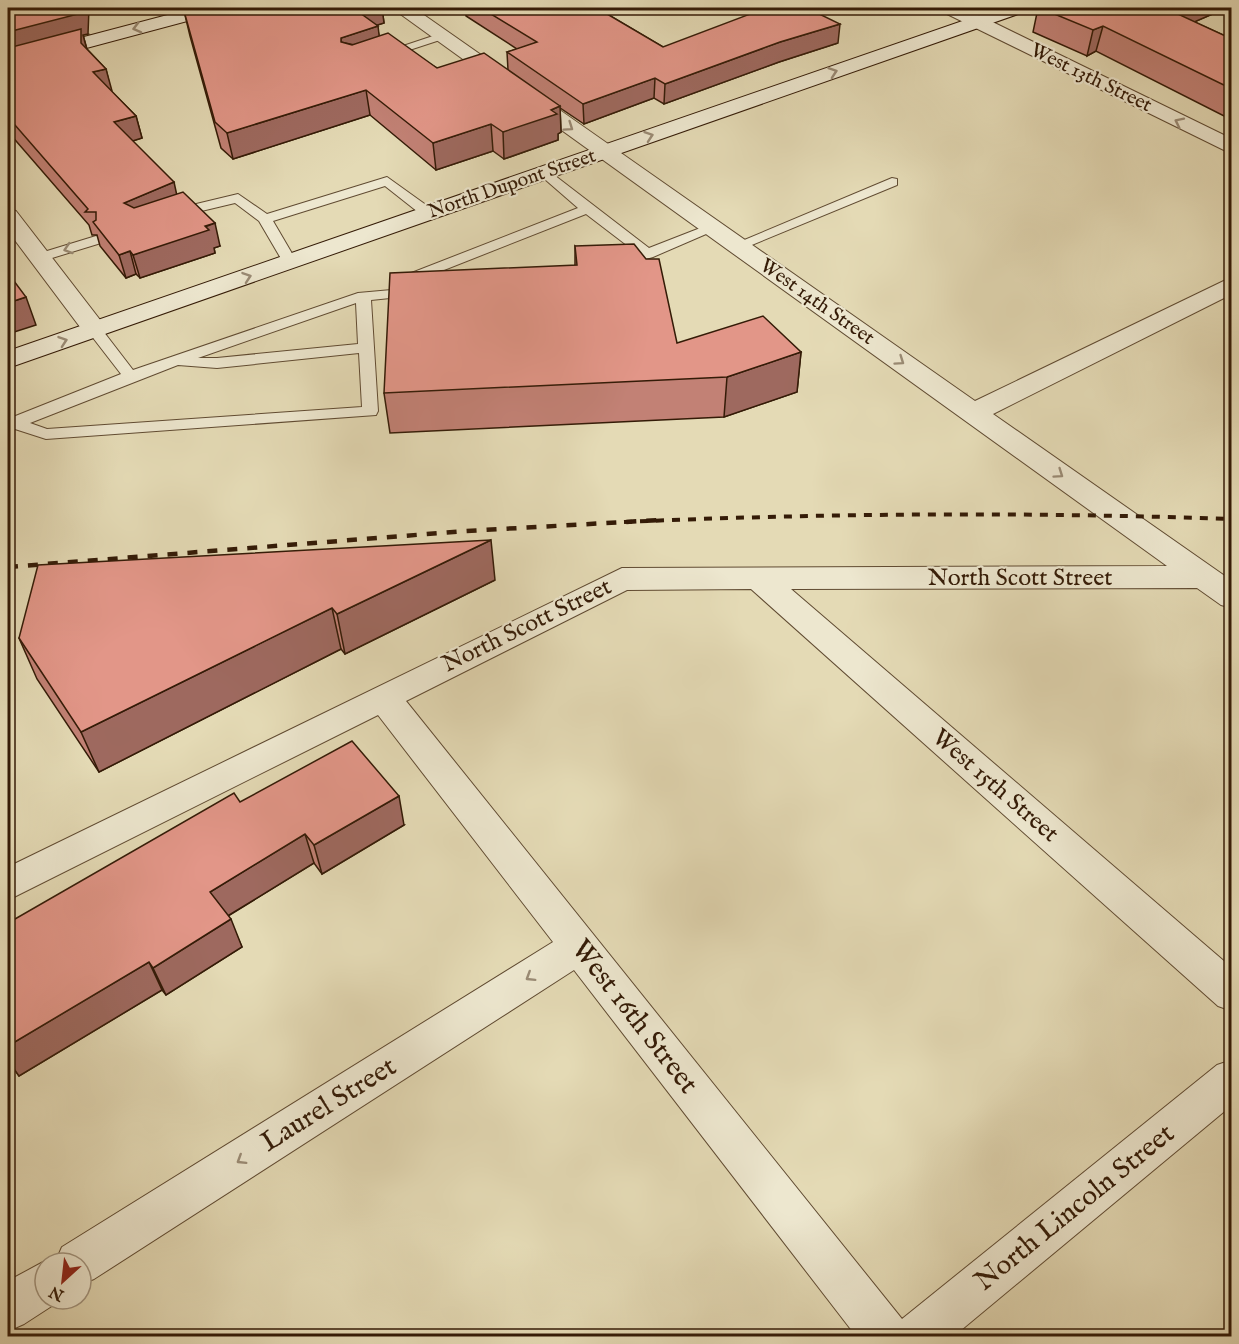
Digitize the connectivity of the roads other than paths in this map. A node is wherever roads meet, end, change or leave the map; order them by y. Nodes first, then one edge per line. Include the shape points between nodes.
1 (214, 8) edge
2 (402, 8) edge
3 (950, 8) edge
4 (1017, 8) edge
5 (977, 21) junction
6 (442, 36) junction
7 (373, 58) edge
8 (8, 63) edge
9 (1232, 148) edge
10 (605, 152) junction
11 (545, 172) junction
12 (892, 182) dead end
13 (587, 209) junction
14 (428, 213) junction
15 (8, 216) edge
16 (162, 218) edge
17 (265, 219) junction
18 (713, 228) junction
19 (96, 240) edge
20 (737, 246) junction
21 (648, 254) junction
22 (39, 258) junction
23 (290, 262) junction
24 (604, 266) edge
25 (1220, 289) edge
26 (432, 290) edge
27 (363, 296) junction
28 (1232, 309) edge
29 (94, 330) junction
30 (366, 348) junction
31 (8, 360) edge
32 (171, 362) junction
33 (130, 376) junction
34 (973, 413) junction
35 (10, 424) edge
36 (1203, 577) junction
37 (759, 579) junction
38 (1232, 597) edge
39 (383, 697) junction
40 (8, 884) edge
41 (579, 946) junction
42 (1232, 993) edge
43 (1232, 1079) edge
44 (93, 1254) edge
45 (33, 1292) edge
46 (8, 1308) edge
47 (885, 1336) edge
48 (918, 1336) edge

1 -> 8 street
2 - 6 street, West 14th Street
3 - 5 street, West 13th Street
4 - 5 street, North Dupont Street
9 -> 5 street, West 13th Street
10 -> 5 street, North Dupont Street
6 - 7 lane
6 -> 10 street, West 14th Street
10 - 11 street, North Dupont Street
10 - 18 street, West 14th Street
11 - 13 lane
11 - 14 street, North Dupont Street
12 - 20 lane
13 - 21 lane
13 - 27 lane
14 - 17 lane via 387,181
14 - 23 street, North Dupont Street
15 - 22 street
16 - 17 lane via 238,198
17 - 23 lane
18 - 20 street, West 14th Street
18 - 21 lane
19 -> 22 lane
20 -> 34 street, West 14th Street
21 - 24 lane
22 - 29 street
29 -> 23 street, North Dupont Street
25 - 28 street
25 - 34 street
26 - 27 lane
27 - 30 lane
27 - 32 lane
31 -> 29 street, North Dupont Street
29 - 33 lane
30 - 32 lane via 217,363
30 - 35 lane via 370,411 46,434
32 - 33 lane
33 - 35 lane
34 -> 36 street, West 14th Street
36 - 37 street, North Scott Street
36 - 38 street, West 14th Street
37 - 39 street, North Scott Street via 622,579
37 - 42 street, West 15th Street
39 - 40 street, North Scott Street
39 - 41 street, West 16th Street
41 -> 44 street, Laurel Street
41 - 47 street, West 16th Street
43 - 48 street, North Lincoln Street
45 - 46 street

